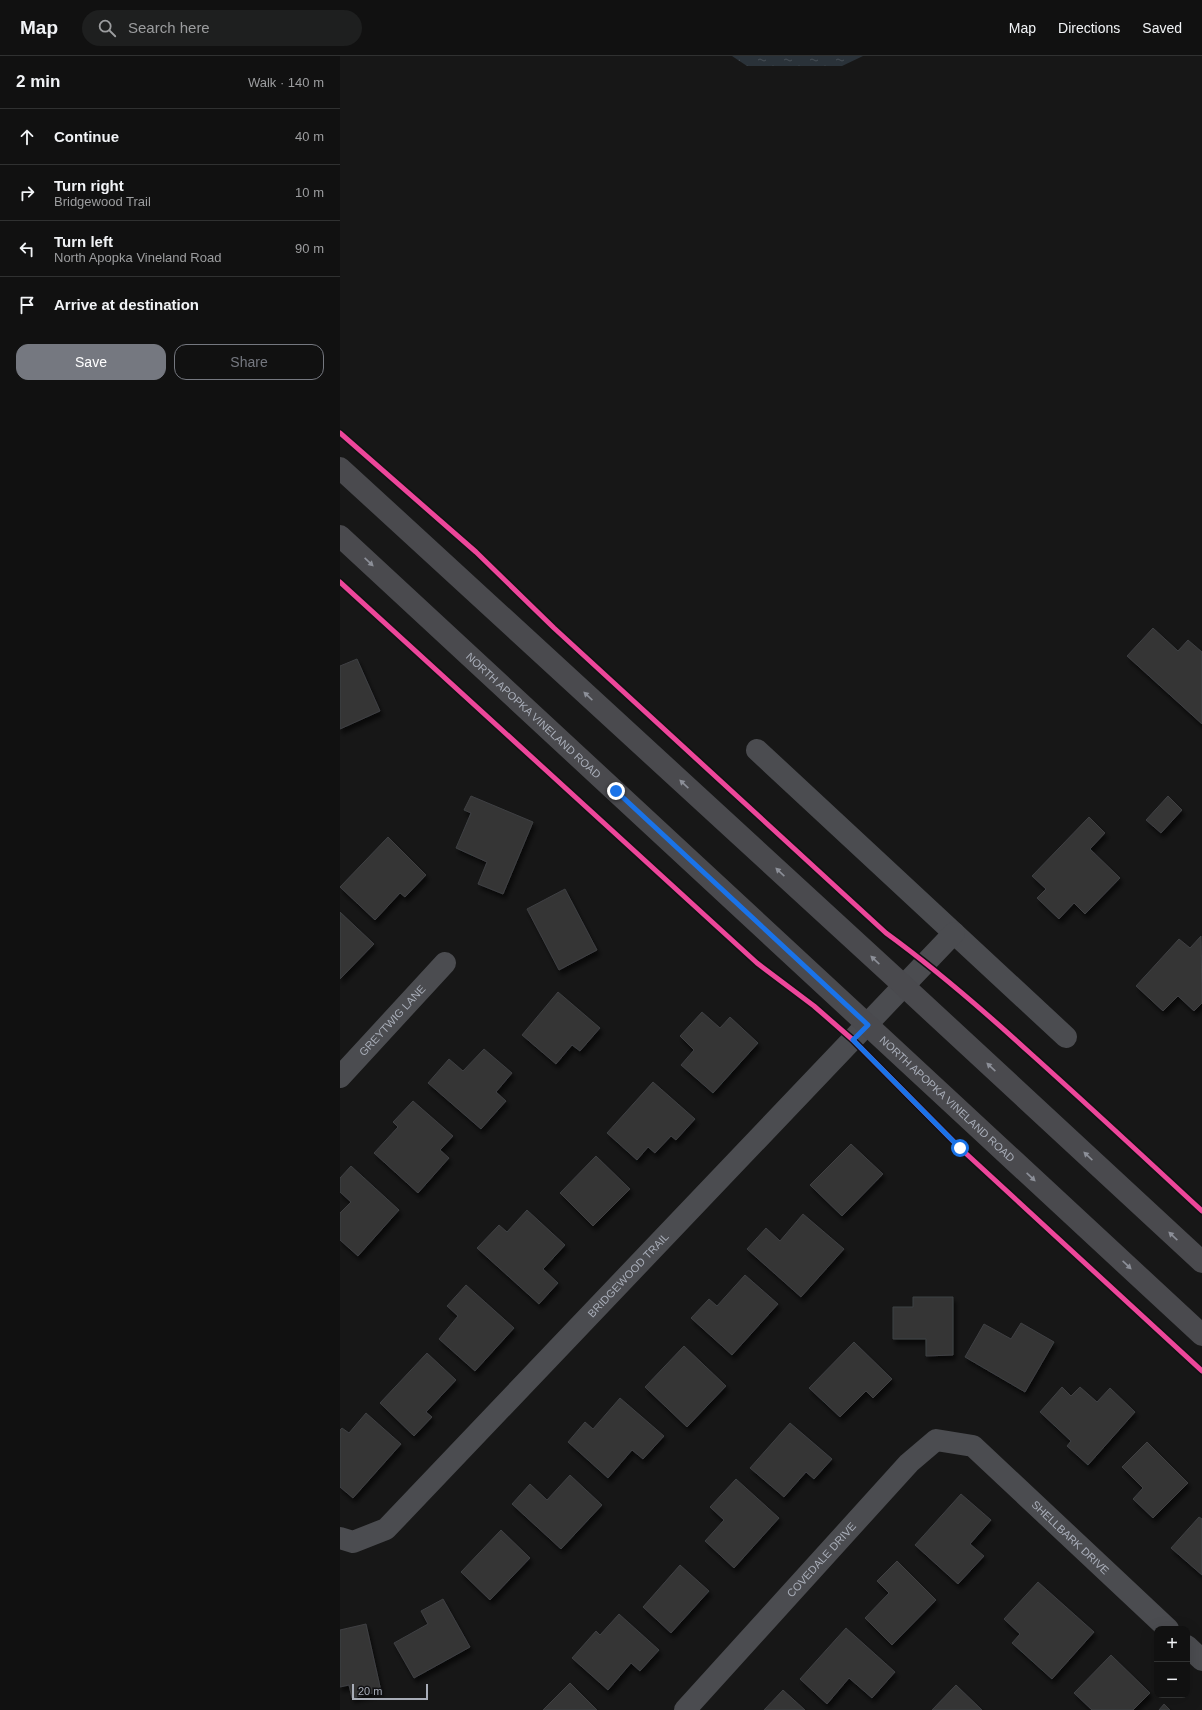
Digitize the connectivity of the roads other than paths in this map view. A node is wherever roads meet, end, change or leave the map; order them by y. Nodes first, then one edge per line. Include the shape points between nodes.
1 (340, 468) edge
2 (340, 536) edge
3 (757, 750) dead end
4 (954, 933) junction
5 (445, 963) dead end
6 (904, 986) junction
7 (868, 1025) junction
8 (1066, 1037) dead end
9 (340, 1077) edge
10 (1202, 1262) edge
11 (1202, 1335) edge
12 (973, 1446) joint
13 (340, 1538) edge
14 (1165, 1626) edge
15 (1190, 1649) edge
16 (1202, 1660) edge
17 (685, 1710) edge

6 -> 1 street
2 -> 7 street, NORTH APOPKA VINELAND ROAD
3 - 4 street
4 - 6 street, BRIDGEWOOD TRAIL
4 - 8 street
5 - 9 street, GREYTWIG LANE
6 - 7 street, BRIDGEWOOD TRAIL
10 -> 6 street
7 -> 11 street, NORTH APOPKA VINELAND ROAD
7 - 13 street, BRIDGEWOOD TRAIL via 386,1529 353,1542
12 - 14 street, SHELLBARK DRIVE
12 - 17 street, COVEDALE DRIVE via 936,1440 909,1464
15 - 16 street

